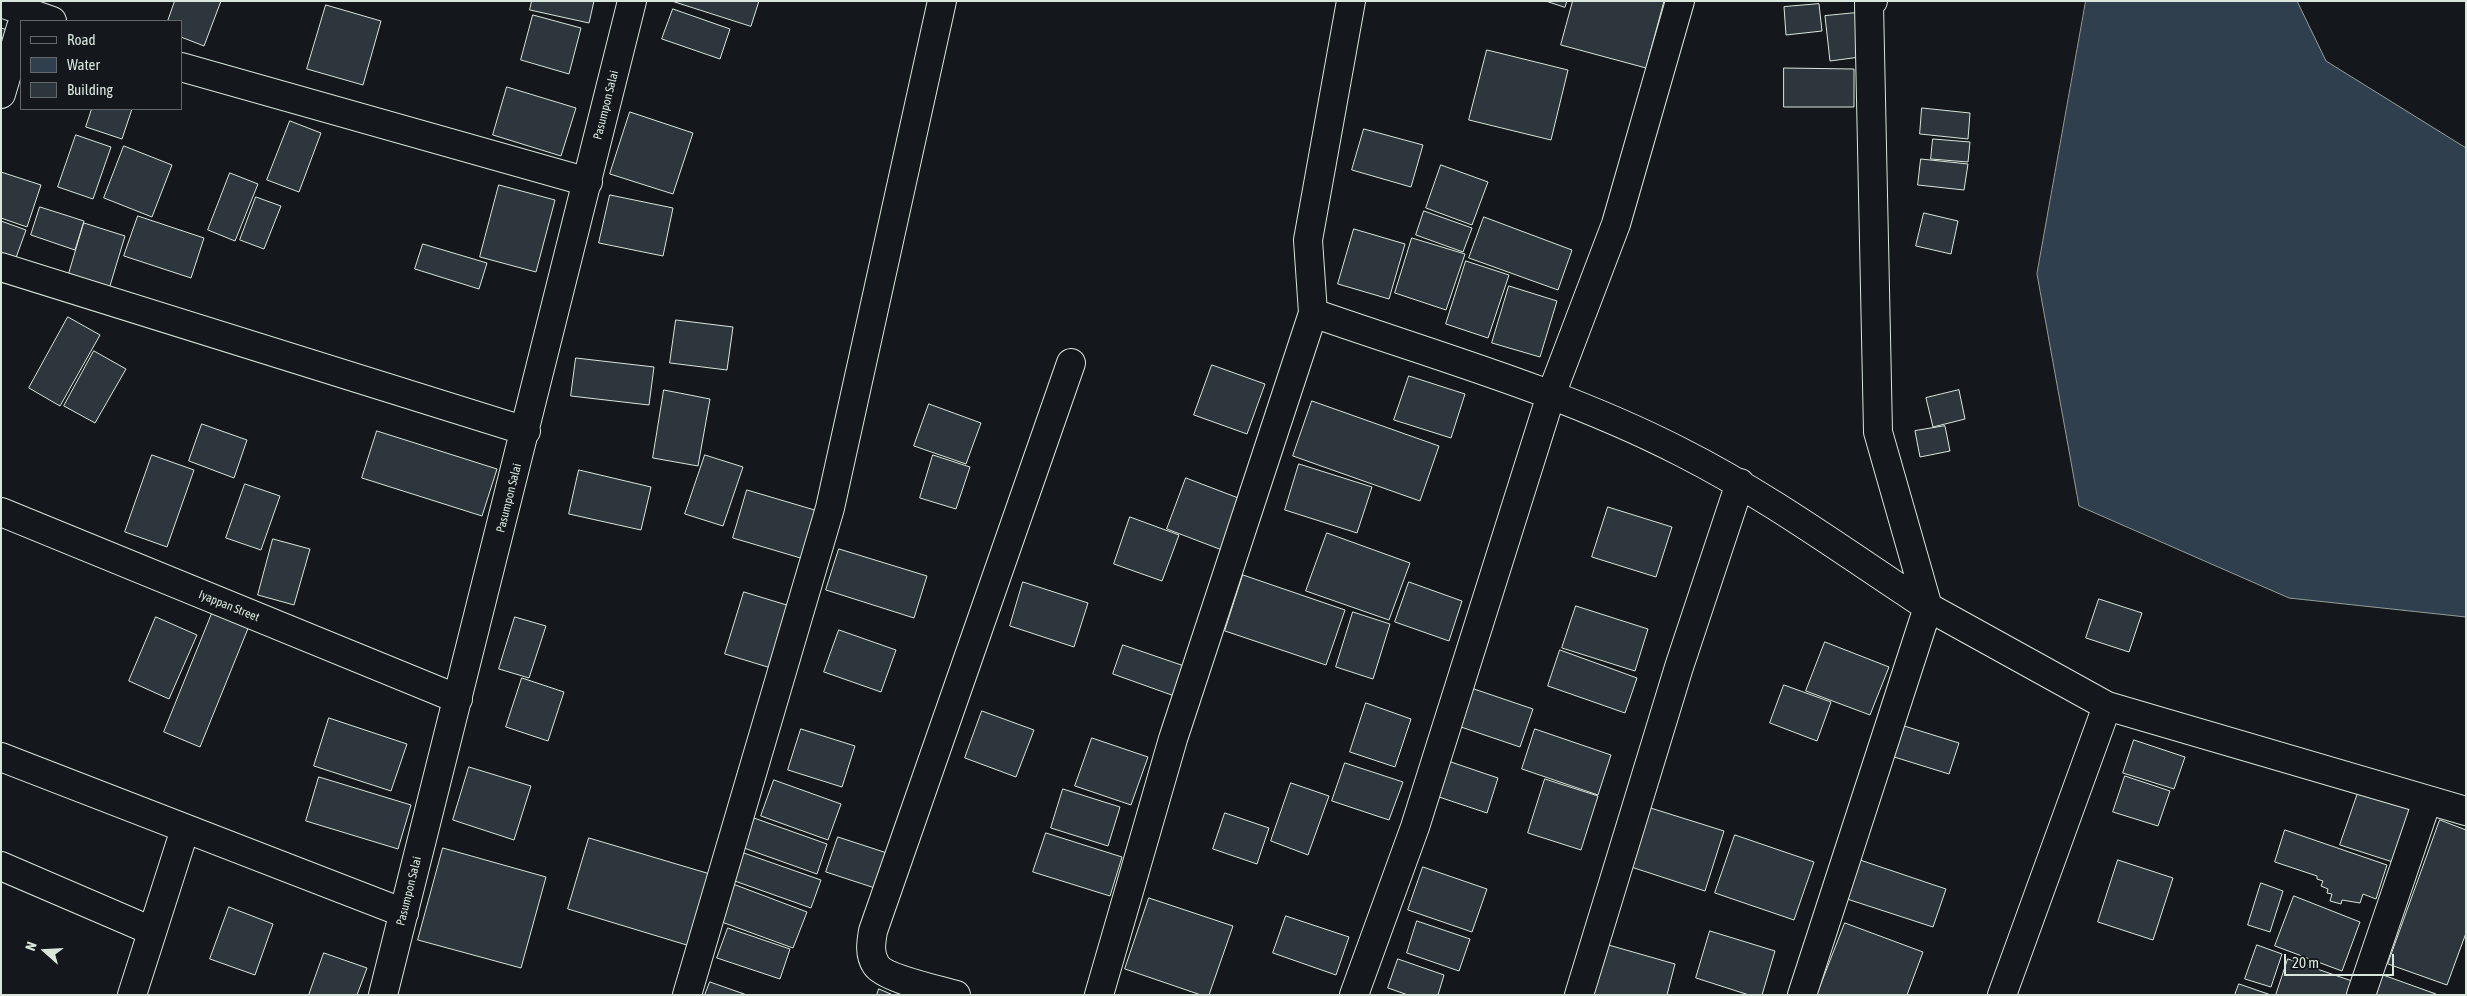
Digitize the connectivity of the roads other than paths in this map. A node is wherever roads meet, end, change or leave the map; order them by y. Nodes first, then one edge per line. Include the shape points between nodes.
1 (632, 1) edge
2 (942, 1) edge
3 (1351, 1) edge
4 (1680, 1) edge
5 (1868, 2) edge
6 (18, 16) edge
7 (45, 20) edge
8 (182, 67) edge
9 (1, 94) edge
10 (588, 182) junction
11 (1, 268) edge
12 (1313, 313) junction
13 (1071, 363) dead end
14 (1551, 395) junction
15 (526, 431) junction
16 (1740, 483) junction
17 (1, 512) edge
18 (1928, 607) junction
19 (458, 700) junction
20 (2107, 706) junction
21 (1, 757) edge
22 (2427, 801) junction
23 (2466, 811) edge
24 (185, 829) junction
25 (1, 866) edge
26 (404, 913) junction
27 (152, 931) junction
28 (132, 995) edge
29 (383, 995) edge
30 (687, 995) edge
31 (956, 995) edge
32 (1099, 995) edge
33 (1354, 995) edge
34 (1579, 995) edge
35 (1802, 995) edge
36 (2002, 995) edge
37 (2361, 995) edge

1 - 10 street, Pasumpon Salai
2 - 30 street via 830,508
3 - 12 street via 1308,240
4 - 14 street via 1616,224
5 - 18 street via 1878,432
6 - 7 street
6 - 9 street
8 - 10 street
10 - 15 street, Pasumpon Salai
11 - 15 street
12 - 14 street
12 - 32 street via 1173,739
13 - 31 street via 873,931 870,950 877,966 897,978
14 - 16 street via 1680,451
14 - 33 street via 1415,827
15 - 19 street, Pasumpon Salai
16 - 18 street
16 - 34 street via 1679,666
17 - 19 street, Iyappan Street
18 - 20 street
18 - 35 street
19 - 26 street, Pasumpon Salai
20 - 22 street
20 - 36 street
21 - 24 street
22 - 23 street
22 - 37 street
24 - 26 street
24 - 27 street
25 - 27 street
26 - 29 street, Pasumpon Salai
27 - 28 street

